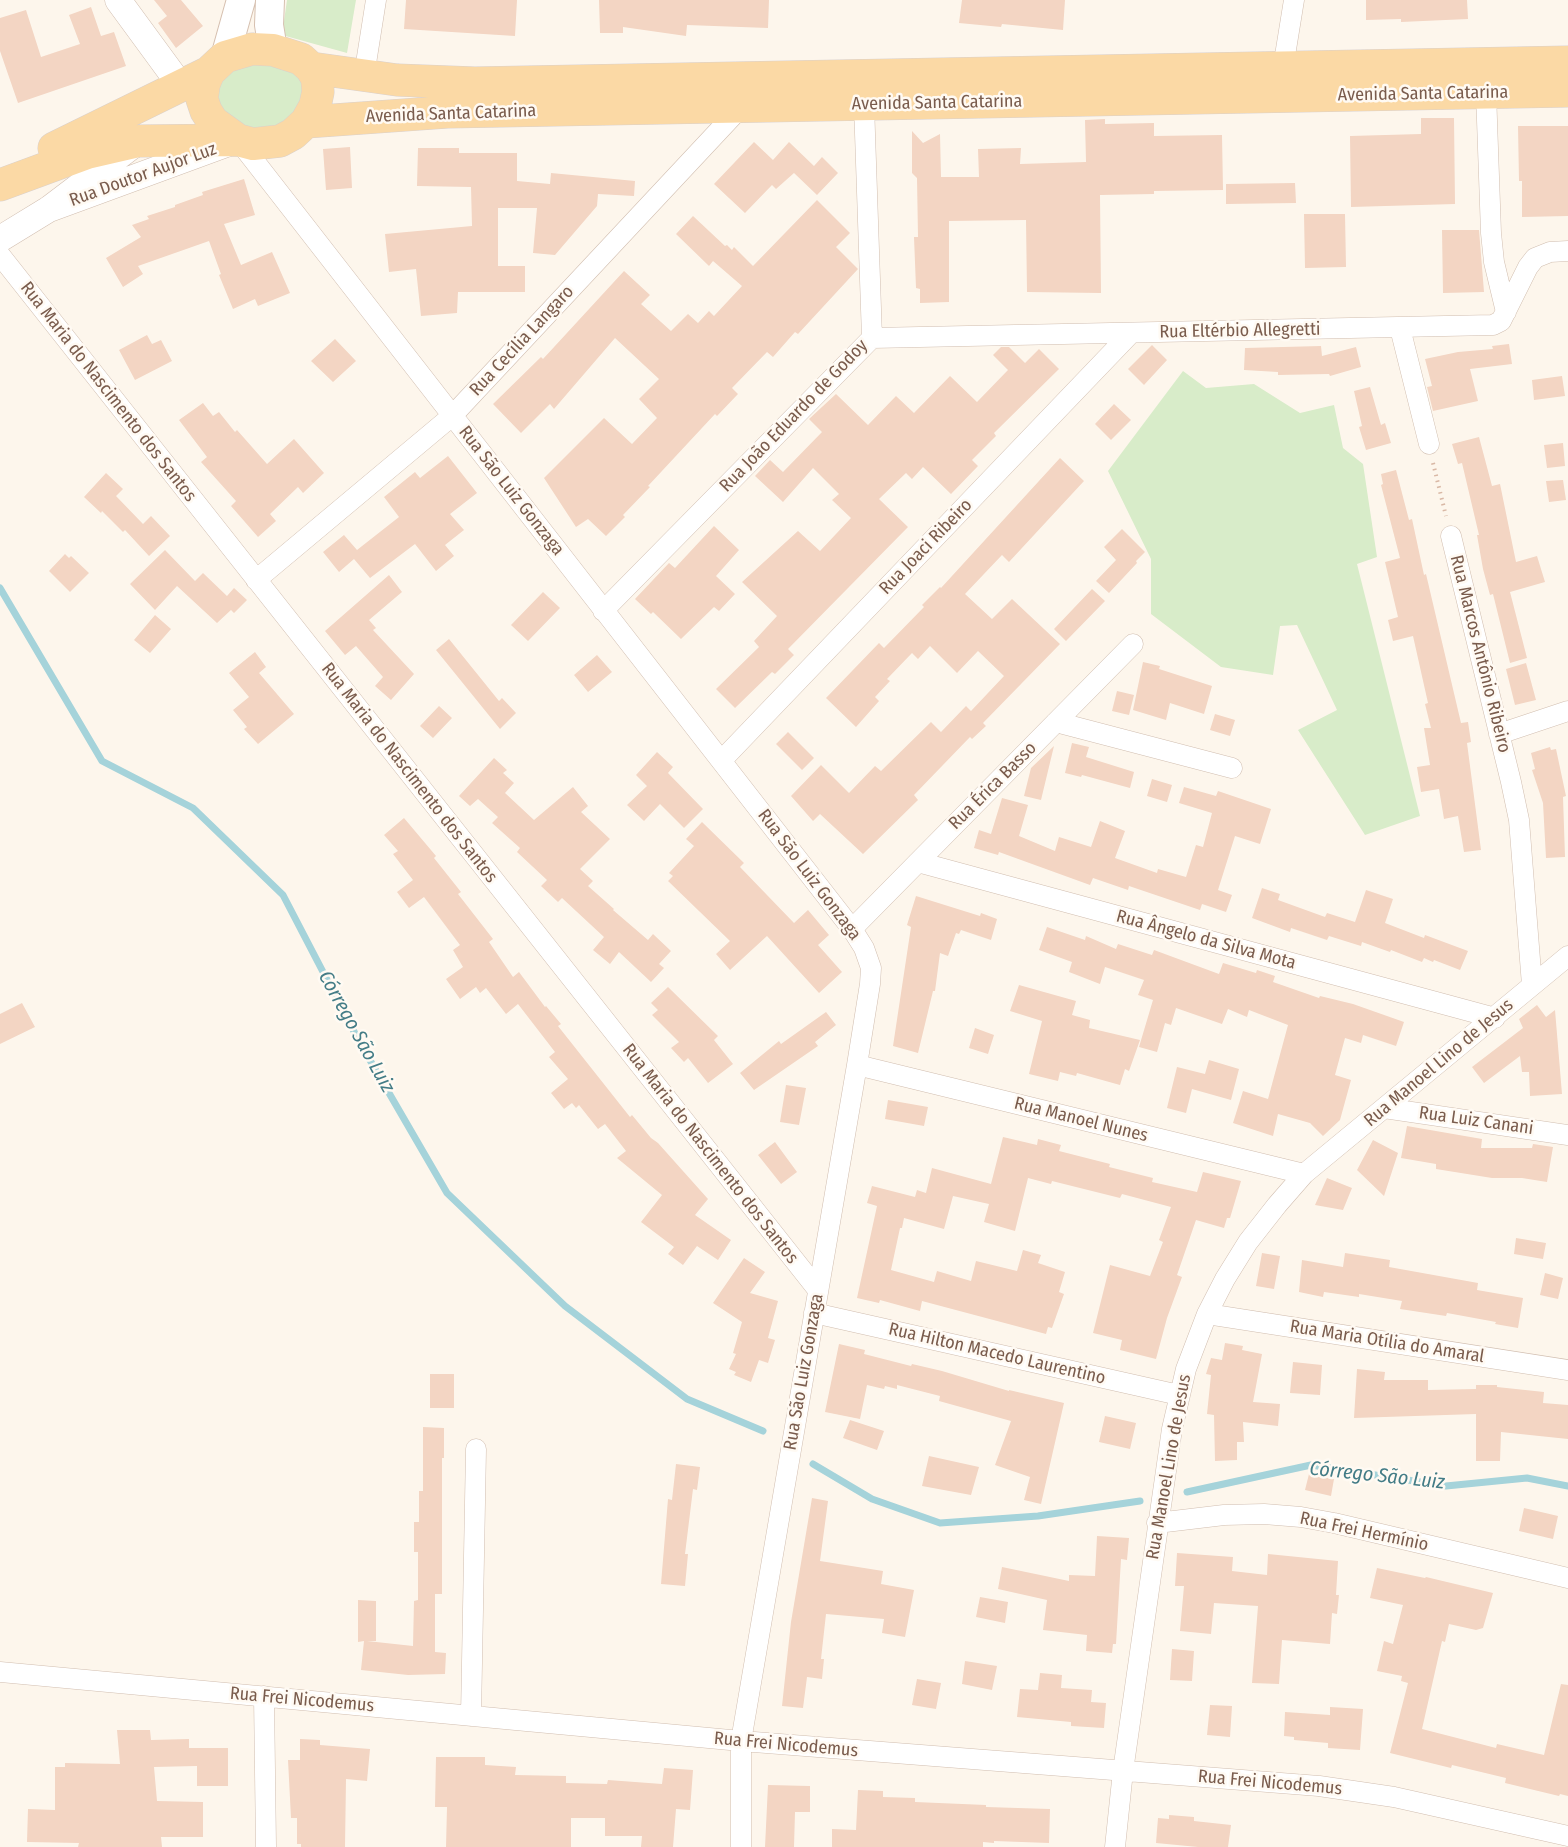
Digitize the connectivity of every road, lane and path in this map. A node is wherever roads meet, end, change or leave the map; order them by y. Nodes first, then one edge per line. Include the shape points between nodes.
1 (118, 0) edge
2 (241, 0) edge
3 (270, 0) edge
4 (376, 0) edge
5 (1294, 0) edge
6 (152, 46) junction
7 (273, 50) junction
8 (1568, 62) edge
9 (217, 65) junction
10 (311, 68) junction
11 (1283, 68) junction
12 (364, 76) junction
13 (181, 86) junction
14 (1568, 91) edge
15 (1486, 92) junction
16 (864, 104) junction
17 (741, 106) junction
18 (306, 122) junction
19 (238, 140) junction
20 (139, 141) junction
21 (0, 175) edge
22 (0, 185) edge
23 (49, 209) junction
24 (0, 239) edge
25 (1568, 251) edge
26 (0, 255) edge
27 (1506, 312) junction
28 (1400, 328) junction
29 (1131, 333) junction
30 (872, 338) junction
31 (452, 416) junction
32 (1429, 444) joint
33 (1451, 536) joint
34 (256, 580) junction
35 (603, 610) junction
36 (1133, 644) dead end
37 (1568, 711) edge
38 (1056, 722) junction
39 (1499, 734) junction
40 (721, 761) junction
41 (1232, 768) dead end
42 (918, 862) junction
43 (852, 929) junction
44 (1568, 956) edge
45 (1532, 986) junction
46 (1495, 1018) junction
47 (857, 1065) junction
48 (1384, 1108) junction
49 (1568, 1135) edge
50 (1304, 1174) junction
51 (818, 1290) junction
52 (814, 1313) junction
53 (1207, 1314) junction
54 (1568, 1370) edge
55 (1179, 1395) junction
56 (476, 1449) dead end
57 (1157, 1523) junction
58 (1568, 1578) edge
59 (0, 1672) edge
60 (264, 1696) junction
61 (471, 1716) junction
62 (741, 1742) junction
63 (1123, 1771) junction
64 (1568, 1836) edge
65 (266, 1847) edge
66 (741, 1847) edge
67 (1115, 1847) edge

1 - 6 street
2 - 9 main road
3 - 7 main road
4 - 12 street
5 - 11 street
6 - 9 street via 183,66
6 - 13 street
7 - 9 main road via 252,49
7 - 10 main road via 301,59
8 - 11 main road, Avenida Santa Catarina
9 - 13 main road
9 - 19 main road via 204,84 202,99 206,111 223,131
10 - 12 main road, Avenida Santa Catarina
10 - 18 main road via 318,92
11 - 12 main road, Avenida Santa Catarina via 475,83
13 - 19 main road via 209,124
13 - 20 main road
13 - 21 main road
14 - 15 main road, Avenida Santa Catarina
15 - 16 main road, Avenida Santa Catarina
15 - 27 street via 1491,233
16 - 17 main road, Avenida Santa Catarina
16 - 30 street, Rua João Eduardo de Godoy
17 - 18 main road, Avenida Santa Catarina via 447,112
17 - 31 street, Rua Cecília Langaro
18 - 19 main road via 279,141 253,144
19 - 20 main road
19 - 23 street, Rua Doutor Aujor Luz
19 - 31 street, Rua São Luiz Gonzaga
20 - 22 main road via 87,153
20 - 23 street, Rua Doutor Aujor Luz
23 - 24 street, Rua Doutor Aujor Luz
25 - 27 street via 1535,258
26 - 34 street, Rua Maria do Nascimento dos Santos
27 - 28 street, Rua Eltérbio Allegretti via 1493,325
28 - 29 street, Rua Eltérbio Allegretti
28 - 32 street
29 - 30 street, Rua Eltérbio Allegretti
29 - 40 street, Rua Joaci Ribeiro
30 - 35 street, Rua João Eduardo de Godoy
31 - 34 street, Rua Cecília Langaro
31 - 35 street, Rua São Luiz Gonzaga
32 - 33 path, Rua Marcos Antônio Ribeiro
33 - 39 street, Rua Marcos Antônio Ribeiro
34 - 51 street, Rua Maria do Nascimento dos Santos
35 - 40 street, Rua São Luiz Gonzaga
36 - 38 street, Rua Érica Basso
37 - 39 street
38 - 41 street
38 - 42 street, Rua Érica Basso
39 - 45 street, Rua Marcos Antônio Ribeiro via 1519,820
40 - 43 street, Rua São Luiz Gonzaga
42 - 43 street, Rua Érica Basso
42 - 46 street, Rua Ângelo da Silva Mota
43 - 47 street, Rua São Luiz Gonzaga via 871,968
44 - 45 street, Rua Manoel Lino de Jesus
45 - 46 street, Rua Manoel Lino de Jesus
46 - 48 street, Rua Manoel Lino de Jesus
47 - 50 street, Rua Manoel Nunes
47 - 51 street, Rua São Luiz Gonzaga
48 - 49 street, Rua Luiz Canani
48 - 50 street, Rua Manoel Lino de Jesus
50 - 53 street, Rua Manoel Lino de Jesus via 1248,1242
51 - 52 street, Rua São Luiz Gonzaga
52 - 55 street, Rua Hilton Macedo Laurentino
52 - 62 street, Rua São Luiz Gonzaga
53 - 54 street, Rua Maria Otília do Amaral
53 - 55 street, Rua Manoel Lino de Jesus
55 - 57 street, Rua Manoel Lino de Jesus
56 - 61 street
57 - 58 street, Rua Frei Hermínio via 1224,1515 1301,1517
57 - 63 street, Rua Manoel Lino de Jesus
59 - 60 street, Rua Frei Nicodemus
60 - 61 street, Rua Frei Nicodemus
60 - 65 street
61 - 62 street, Rua Frei Nicodemus
62 - 63 street, Rua Frei Nicodemus
62 - 66 street, Rua São Luiz Gonzaga
63 - 64 street, Rua Frei Nicodemus via 1319,1786 1394,1797
63 - 67 street, Rua Manoel Lino de Jesus

